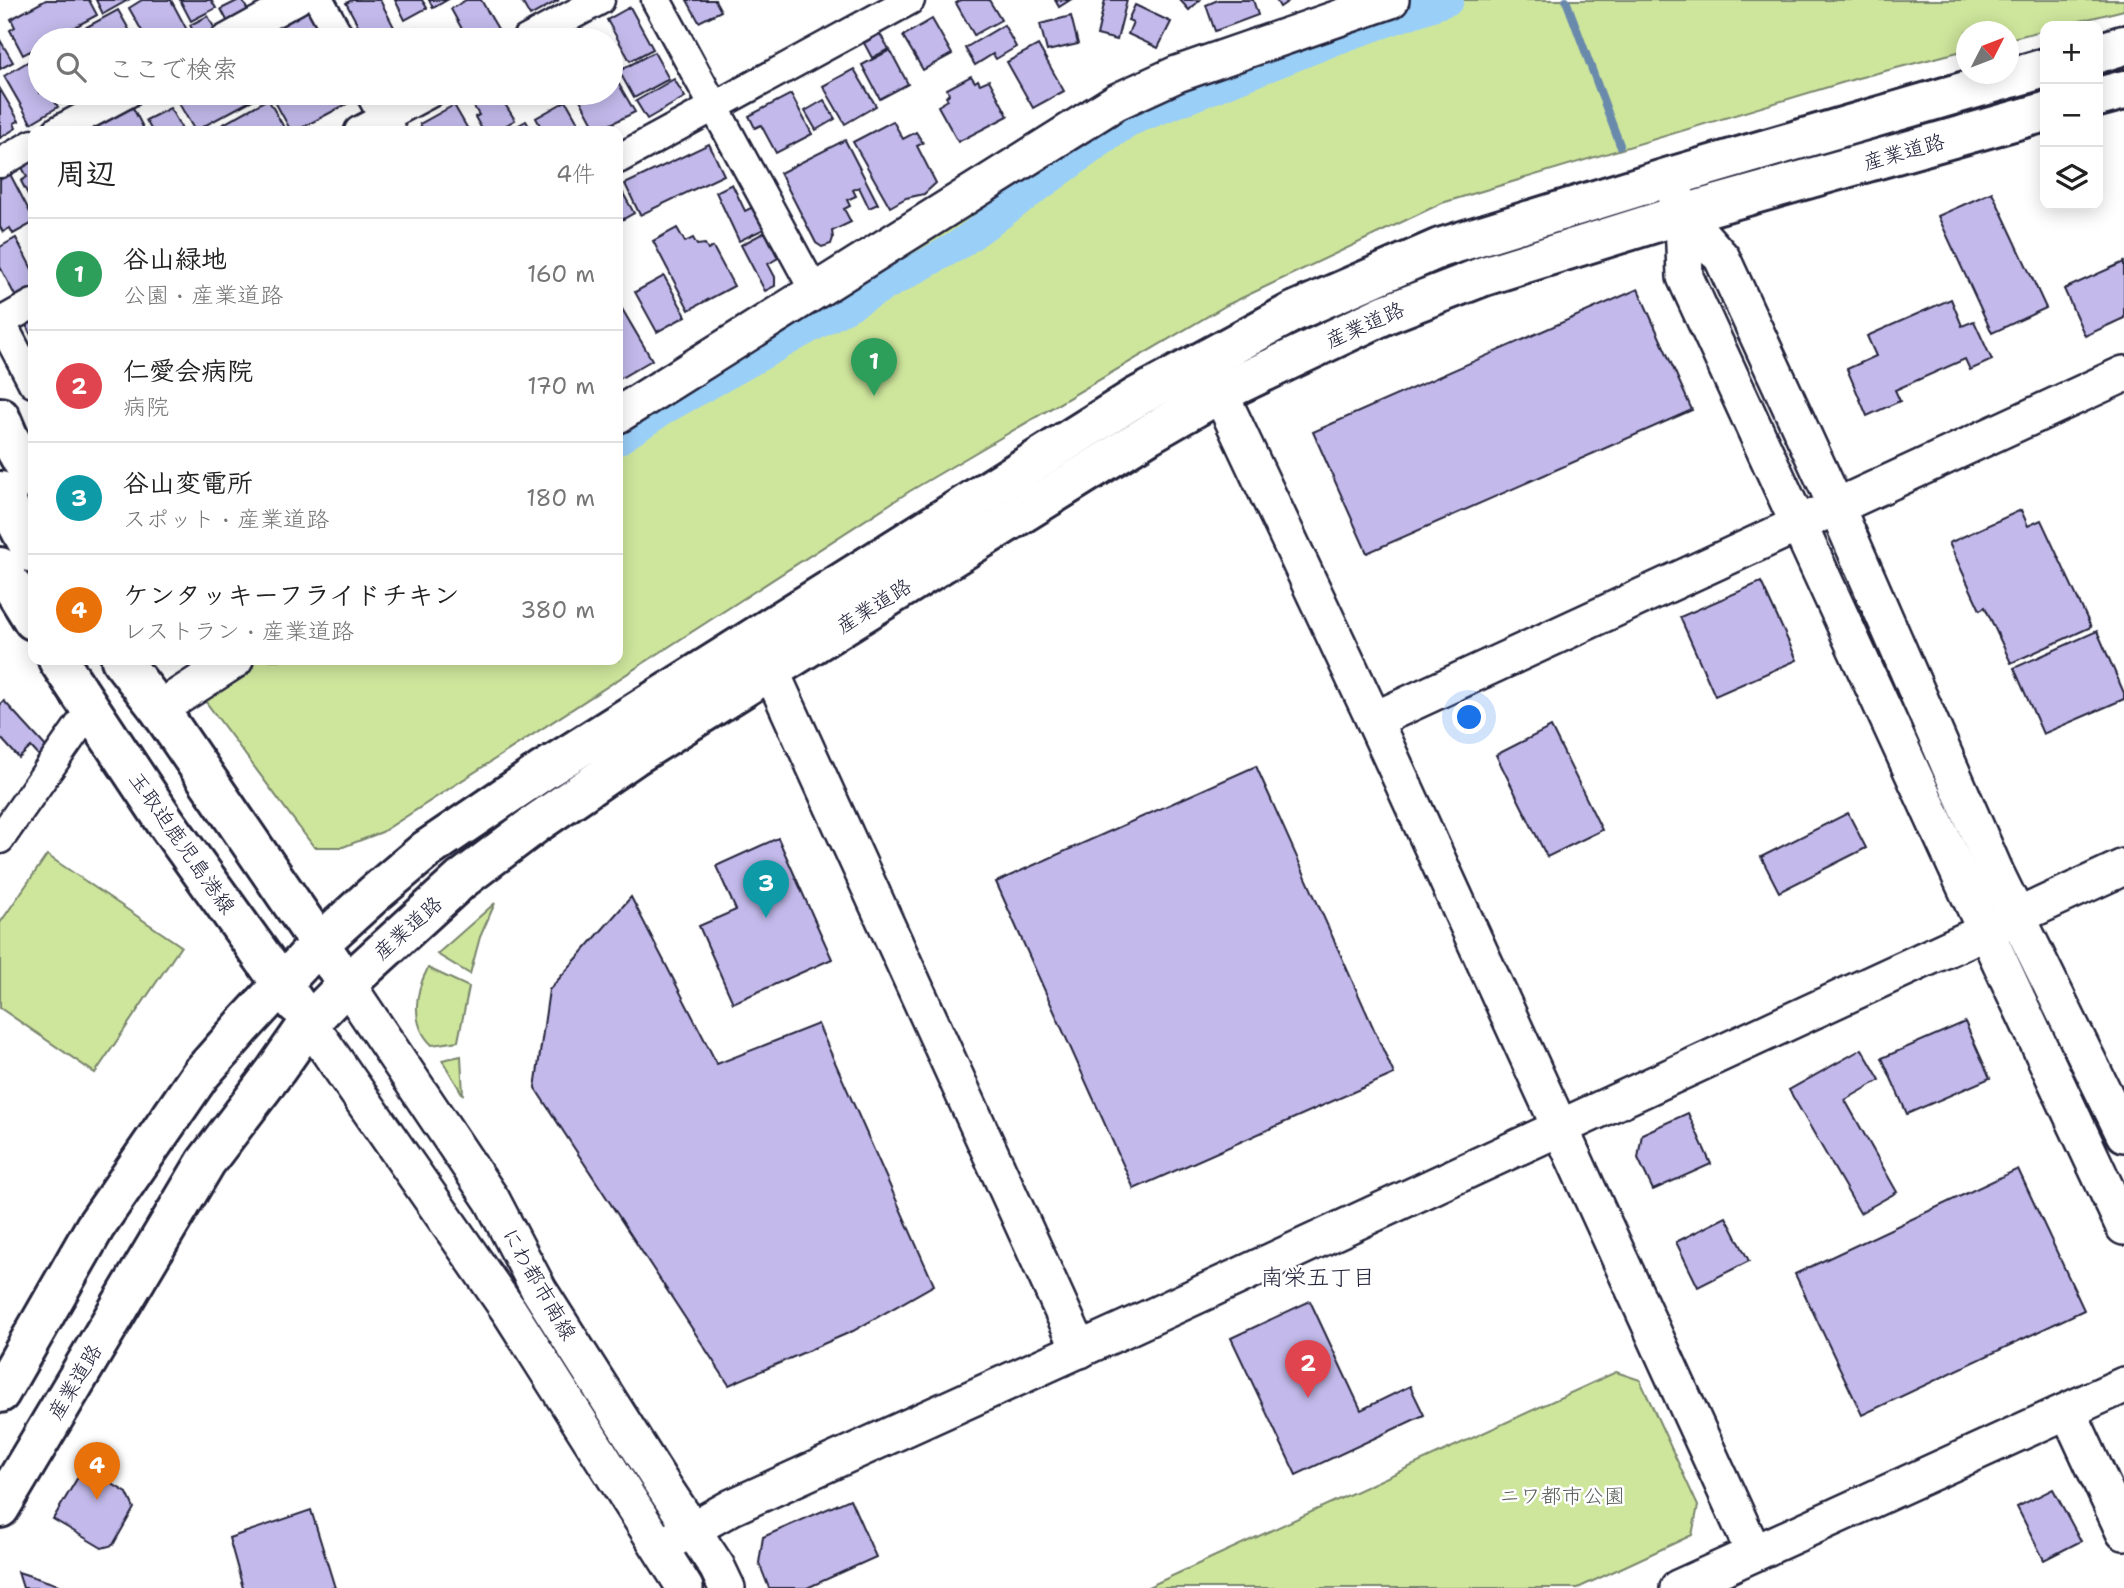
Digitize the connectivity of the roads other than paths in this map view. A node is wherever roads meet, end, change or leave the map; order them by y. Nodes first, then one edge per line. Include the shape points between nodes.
1 (297, 0) edge
2 (319, 0) edge
3 (600, 0) edge
4 (656, 0) edge
5 (910, 0) edge
6 (1391, 0) edge
7 (246, 28) edge
8 (334, 28) edge
9 (548, 28) edge
10 (2124, 45) edge
11 (2103, 51) edge
12 (2040, 69) edge
13 (2124, 90) edge
14 (2103, 96) edge
15 (106, 105) edge
16 (376, 105) edge
17 (414, 105) edge
18 (714, 108) junction
19 (2040, 113) edge
20 (387, 125) edge
21 (66, 126) edge
22 (28, 148) edge
23 (623, 156) edge
24 (0, 163) edge
25 (1670, 177) junction
26 (1683, 214) junction
27 (814, 290) junction
28 (28, 307) edge
29 (0, 321) edge
30 (28, 374) edge
31 (2124, 374) edge
32 (1220, 393) junction
33 (623, 412) edge
34 (0, 417) edge
35 (28, 471) edge
36 (0, 491) edge
37 (1836, 506) junction
38 (1797, 524) junction
39 (28, 544) edge
40 (0, 567) edge
41 (0, 611) edge
42 (28, 612) edge
43 (28, 642) edge
44 (49, 665) edge
45 (61, 665) edge
46 (125, 665) edge
47 (227, 665) edge
48 (771, 671) junction
49 (159, 709) junction
50 (90, 710) junction
51 (1374, 720) junction
52 (0, 839) edge
53 (2124, 867) edge
54 (2016, 916) junction
55 (1985, 931) junction
56 (319, 944) junction
57 (281, 982) junction
58 (346, 984) junction
59 (309, 1023) junction
60 (1559, 1127) junction
61 (2124, 1134) edge
62 (2124, 1227) edge
63 (1080, 1350) junction
64 (2124, 1385) edge
65 (0, 1393) edge
66 (2068, 1411) junction
67 (0, 1508) edge
68 (692, 1530) junction
69 (2124, 1532) edge
70 (660, 1547) junction
71 (1754, 1553) junction
72 (685, 1588) edge
73 (727, 1588) edge
74 (1678, 1588) edge

1 - 7 street
2 - 8 street
3 - 9 street
4 - 18 street
5 - 18 street
6 - 27 street via 1177,74 1116,102
10 - 11 main road
12 - 25 main road, 産業道路
13 - 14 main road
15 - 21 street
16 - 20 street
17 - 20 street
18 - 23 street
18 - 27 street
19 - 26 main road, 産業道路
22 - 24 street
25 - 26 street
25 - 56 main road, 産業道路 via 1440,248 1293,312 1135,398 544,770 426,850
26 - 32 main road, 産業道路 via 1484,276 1386,314
26 - 37 street via 1722,258
26 - 38 street via 1685,278
27 - 33 street
28 - 29 street
29 - 30 street
31 - 37 street
32 - 48 main road, 産業道路
32 - 51 street
34 - 35 main road
36 - 39 main road
37 - 38 street
37 - 54 street
38 - 51 street
38 - 55 street
40 - 42 main road
41 - 43 main road
44 - 50 main road
45 - 50 main road, 玉取迫鹿児島港線
46 - 49 main road
47 - 49 street
48 - 58 main road, 産業道路 via 538,822 461,880
48 - 63 street
49 - 56 main road
50 - 52 street
50 - 57 main road, 玉取迫鹿児島港線
51 - 60 street
53 - 54 street
54 - 55 street
54 - 61 street
55 - 60 street
55 - 62 street
56 - 57 main road, 産業道路
56 - 58 main road
57 - 59 main road, 玉取迫鹿児島港線
57 - 65 main road, 産業道路 via 200,1075 95,1227
58 - 59 main road, 産業道路
58 - 68 street, にわ都市南線 via 492,1200 539,1290
59 - 67 main road, 産業道路 via 206,1163
59 - 70 street, にわ都市南線 via 510,1312
60 - 63 street
60 - 71 street
63 - 68 street via 732,1507
64 - 66 street
66 - 69 street
66 - 71 street
68 - 70 street
68 - 73 street, にわ都市南線
70 - 72 street, にわ都市南線
71 - 74 street

